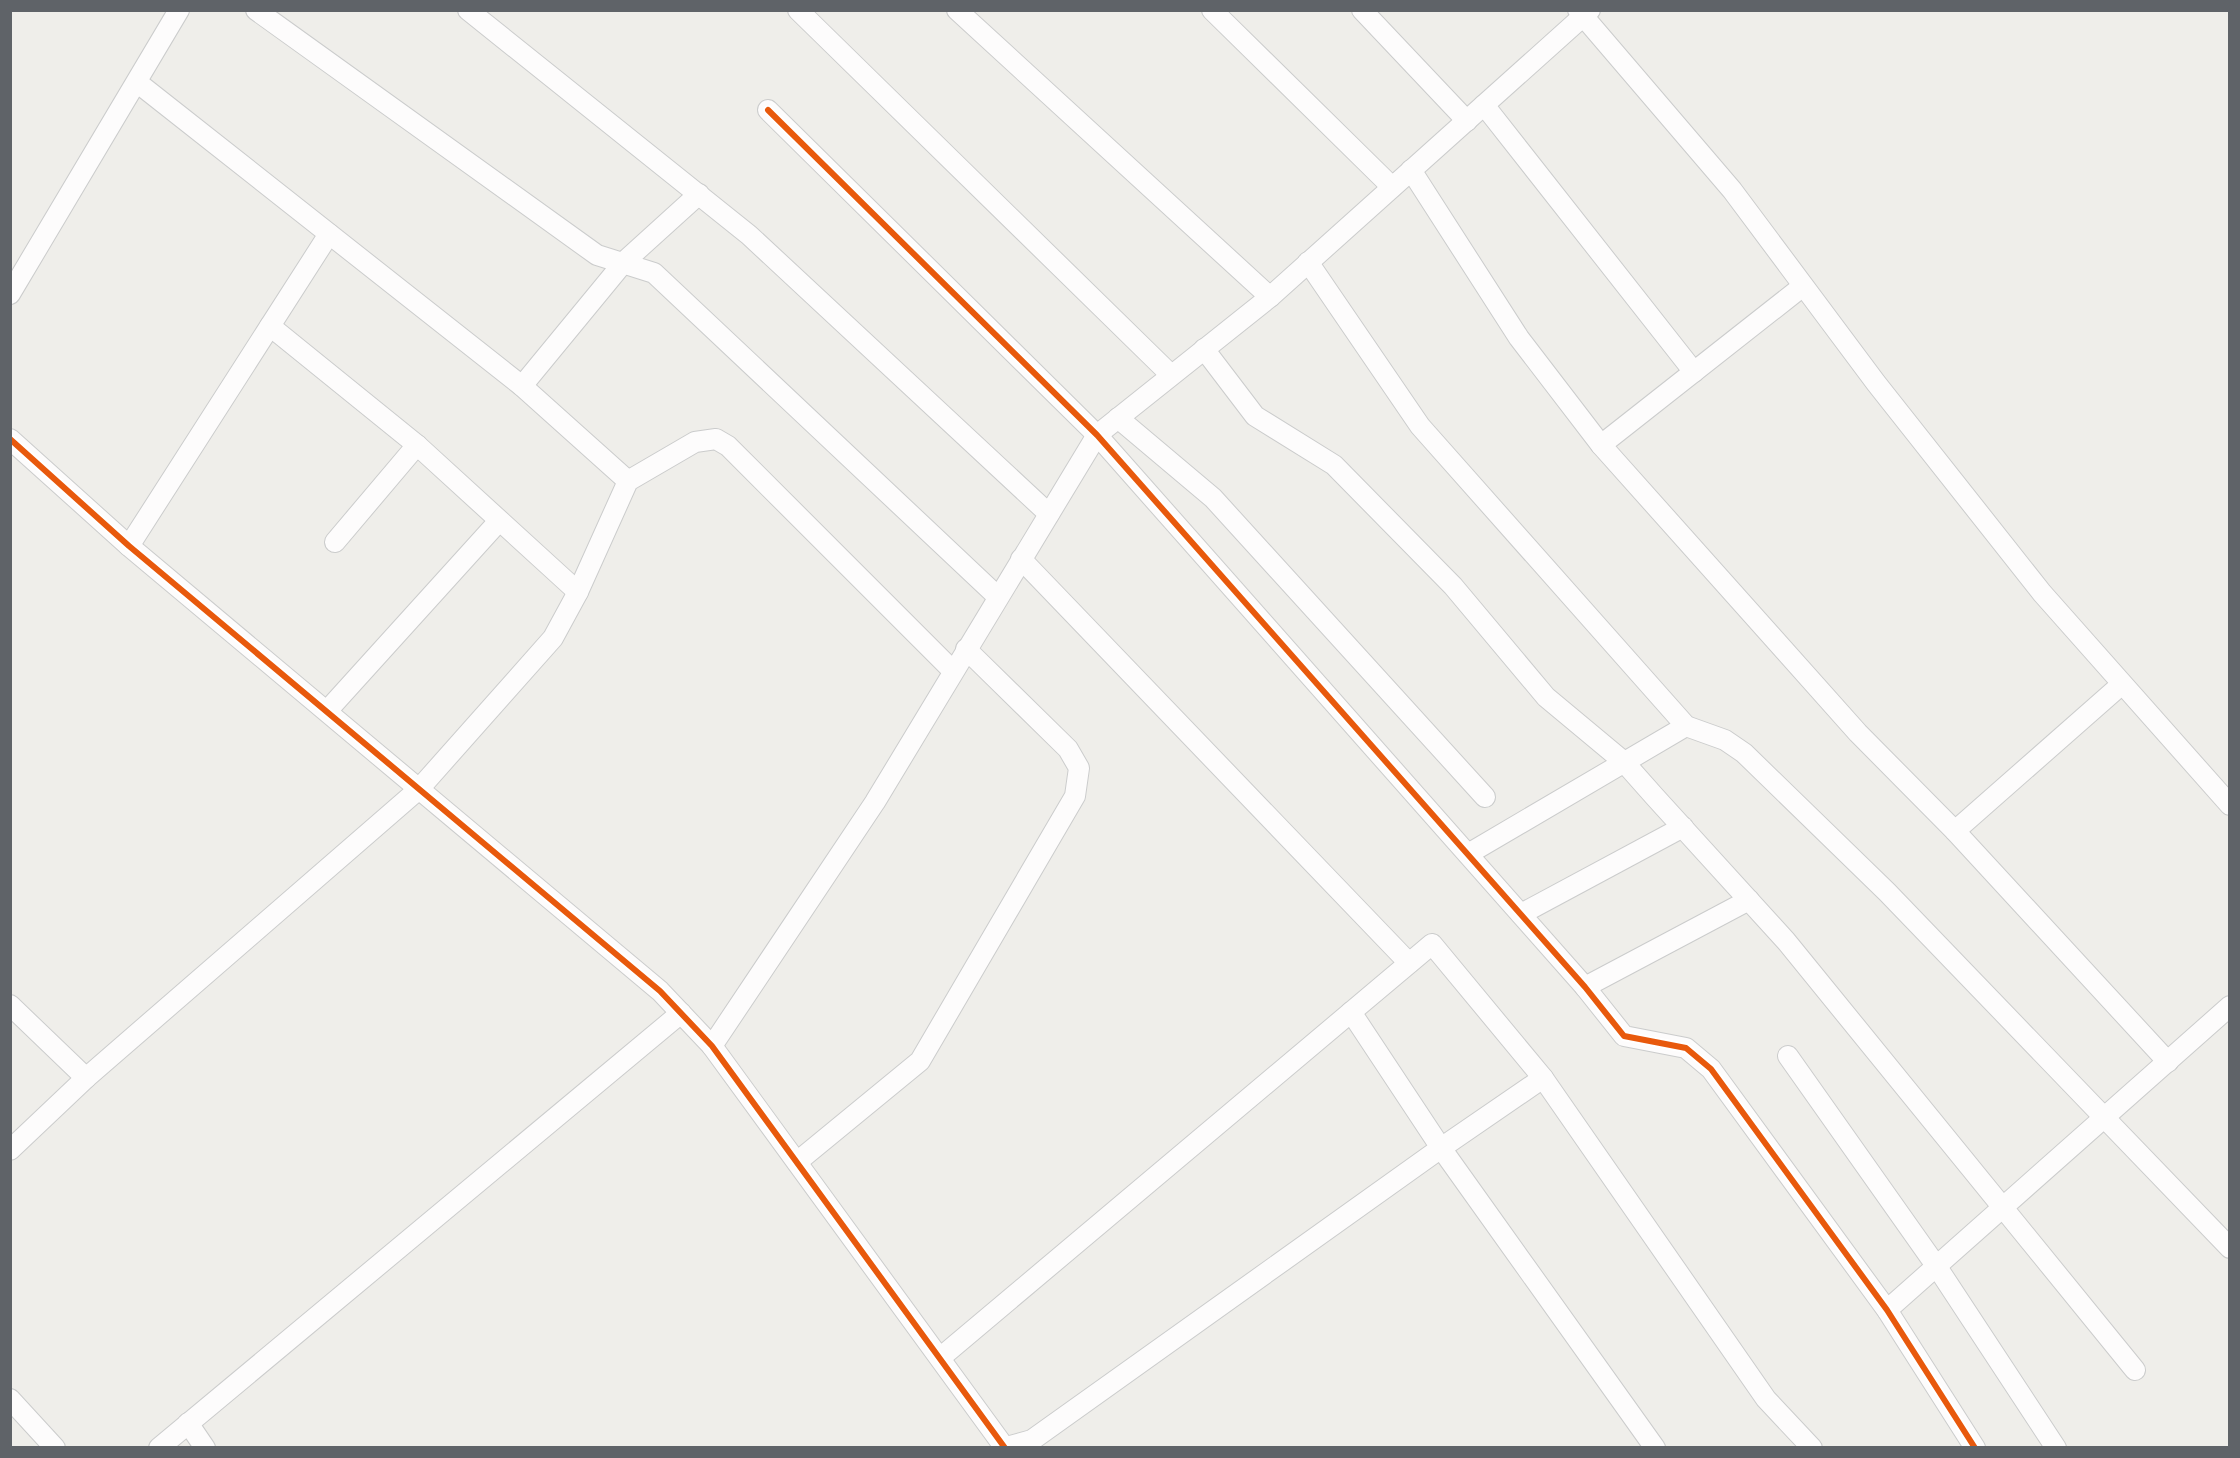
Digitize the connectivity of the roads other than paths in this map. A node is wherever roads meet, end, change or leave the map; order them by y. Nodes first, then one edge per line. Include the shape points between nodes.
1 (179, 10) edge
2 (256, 10) edge
3 (468, 10) edge
4 (798, 10) edge
5 (957, 10) edge
6 (1212, 10) edge
7 (1362, 10) edge
8 (1584, 12) edge
9 (138, 83) junction
10 (1484, 105) junction
11 (768, 110) dead end
12 (1467, 121) junction
13 (1411, 170) junction
14 (1392, 187) junction
15 (699, 194) junction
16 (329, 234) junction
17 (624, 262) junction
18 (1308, 262) junction
19 (1803, 286) junction
20 (10, 294) edge
21 (1270, 297) junction
22 (270, 326) junction
23 (1204, 349) junction
24 (1694, 372) junction
25 (1172, 375) junction
26 (522, 386) junction
27 (1118, 418) junction
28 (1097, 435) junction
29 (10, 440) edge
30 (417, 445) junction
31 (1601, 445) junction
32 (628, 481) junction
33 (1049, 514) junction
34 (499, 521) junction
35 (335, 542) dead end
36 (129, 546) junction
37 (1021, 559) junction
38 (578, 592) junction
39 (998, 597) junction
40 (966, 649) junction
41 (954, 670) junction
42 (2122, 684) junction
43 (327, 711) junction
44 (1686, 726) junction
45 (1624, 762) junction
46 (419, 789) junction
47 (1485, 797) dead end
48 (2229, 805) edge
49 (1683, 827) junction
50 (1955, 831) junction
51 (1468, 854) junction
52 (1749, 900) junction
53 (1521, 914) junction
54 (1408, 963) junction
55 (1585, 987) junction
56 (2229, 1006) edge
57 (12, 1008) edge
58 (1351, 1012) junction
59 (681, 1013) junction
60 (712, 1046) junction
61 (1788, 1056) dead end
62 (2168, 1062) junction
63 (86, 1077) junction
64 (1543, 1078) junction
65 (2104, 1120) junction
66 (1441, 1148) junction
67 (10, 1150) edge
68 (797, 1162) junction
69 (2004, 1208) junction
70 (2229, 1248) edge
71 (1937, 1267) junction
72 (1887, 1310) junction
73 (940, 1358) junction
74 (2135, 1370) dead end
75 (10, 1399) edge
76 (188, 1424) junction
77 (1004, 1447) edge
78 (55, 1448) edge
79 (159, 1448) edge
80 (205, 1448) edge
81 (1655, 1448) edge
82 (1812, 1448) edge
83 (1975, 1448) edge
84 (2056, 1448) edge

1 - 9 street
2 - 17 street via 597,255
3 - 15 street
4 - 25 street
5 - 21 street
6 - 14 street
7 - 12 street
8 - 10 street
8 - 19 street via 1732,190
9 - 16 street
9 - 20 street
10 - 12 street
10 - 24 street
11 - 28 street
12 - 13 street
13 - 14 street
13 - 31 street via 1519,338
14 - 18 street
15 - 17 street
15 - 33 street via 749,235
16 - 22 street
16 - 26 street
17 - 26 street
17 - 39 street via 654,273
18 - 21 street
18 - 44 street via 1420,426
19 - 24 street
19 - 42 street via 2034,584
21 - 23 street
22 - 30 street
22 - 36 street
23 - 25 street
23 - 45 street via 1254,416 1334,465 1454,586 1546,696
24 - 31 street
25 - 27 street
26 - 32 street
27 - 28 street
27 - 47 street via 1213,498
28 - 33 street
28 - 51 street
29 - 36 street
30 - 34 street
30 - 35 street
31 - 50 street via 1858,733
32 - 38 street
32 - 41 street via 695,442 716,439 728,446
33 - 37 street
34 - 38 street
34 - 43 street
36 - 43 street
37 - 39 street
37 - 54 street
38 - 46 street via 553,638
39 - 40 street
40 - 41 street
40 - 68 street via 1068,749 1080,768 1075,796 920,1061
41 - 60 street via 875,802
42 - 48 street
42 - 50 street
43 - 46 street
44 - 45 street
44 - 65 street via 1725,740 1744,753 1887,892
45 - 49 street
45 - 51 street
46 - 59 street via 660,991
46 - 63 street
49 - 52 street
49 - 53 street
50 - 62 street
51 - 53 street
52 - 55 street
52 - 69 street
53 - 55 street
54 - 58 street
54 - 64 street via 1432,944
55 - 72 street via 1624,1036 1686,1048 1711,1069
56 - 62 street
57 - 63 street
58 - 66 street
58 - 73 street
59 - 60 street
59 - 76 street
60 - 68 street
61 - 71 street
62 - 65 street
63 - 67 street
64 - 66 street
64 - 82 street via 1767,1399
65 - 69 street
65 - 70 street
66 - 77 street via 1032,1440
66 - 81 street
68 - 73 street
69 - 71 street
69 - 74 street
71 - 72 street
71 - 84 street
72 - 83 street
73 - 77 street
75 - 78 street
76 - 79 street
76 - 80 street

